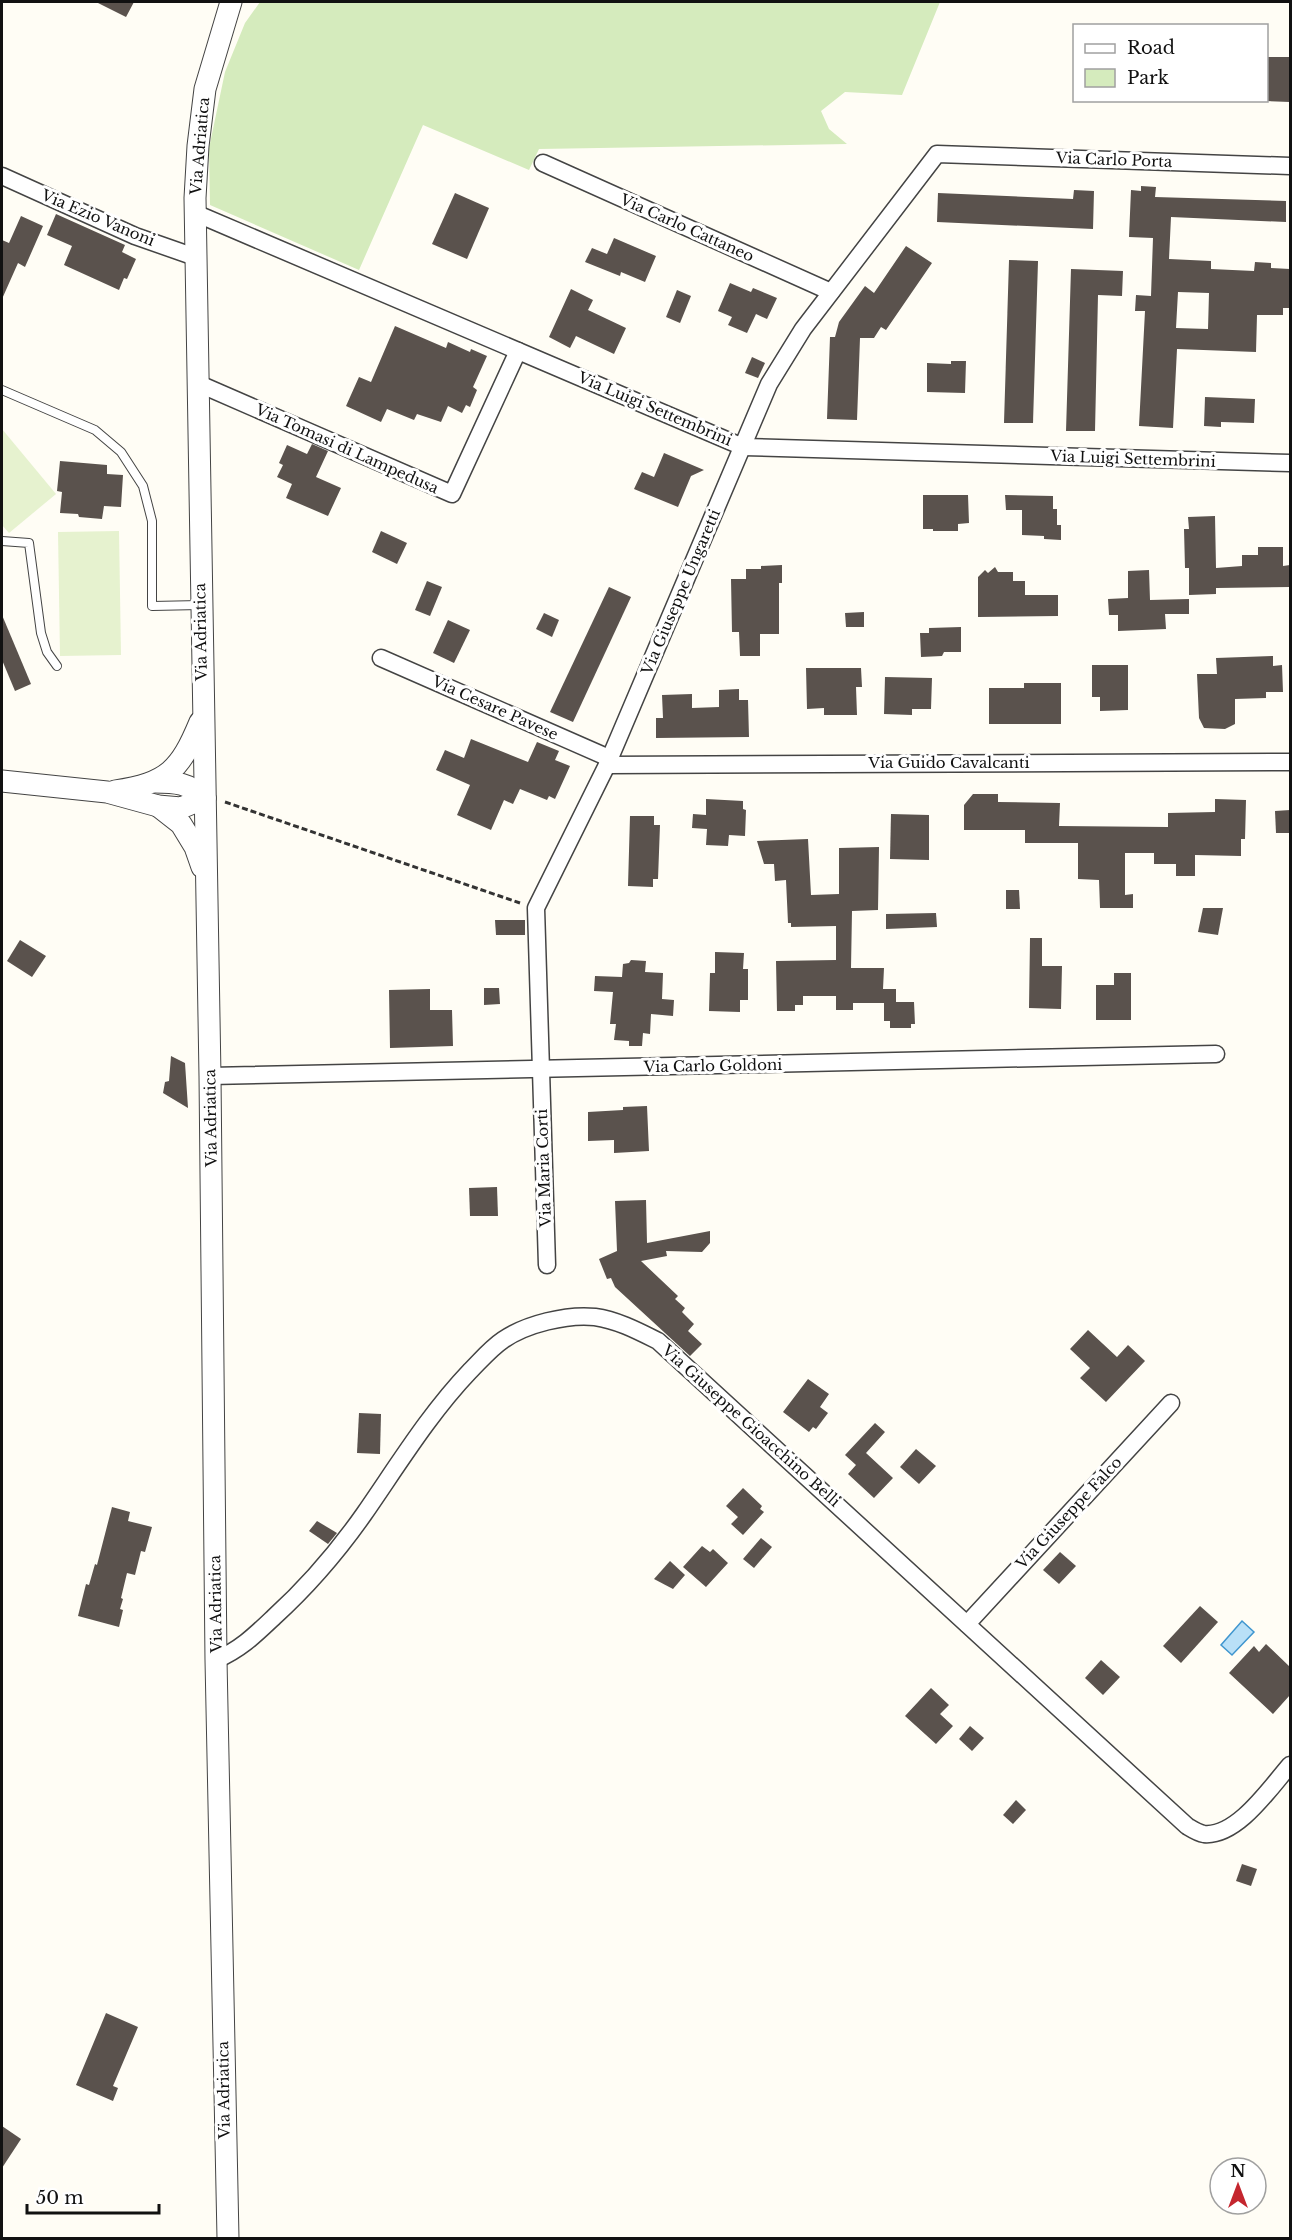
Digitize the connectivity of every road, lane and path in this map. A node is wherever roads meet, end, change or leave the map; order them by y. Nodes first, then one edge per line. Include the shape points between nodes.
1 (231, 2) edge
2 (937, 154) joint
3 (543, 163) dead end
4 (1290, 166) edge
5 (2, 176) edge
6 (195, 213) junction
7 (195, 257) junction
8 (831, 292) junction
9 (518, 351) junction
10 (197, 383) junction
11 (2, 390) edge
12 (743, 447) junction
13 (1290, 463) edge
14 (2, 541) edge
15 (201, 605) junction
16 (381, 658) dead end
17 (57, 666) dead end
18 (203, 713) junction
19 (608, 762) junction
20 (1290, 762) edge
21 (2, 781) edge
22 (154, 782) junction
23 (107, 792) junction
24 (206, 798) junction
25 (158, 806) junction
26 (207, 879) junction
27 (536, 908) junction
28 (1216, 1054) dead end
29 (540, 1070) junction
30 (210, 1076) junction
31 (547, 1265) dead end
32 (1171, 1403) dead end
33 (967, 1624) junction
34 (216, 1660) junction
35 (1290, 1766) edge
36 (228, 2238) edge

1 - 6 street, Via Adriatica via 205,89
2 - 4 street, Via Carlo Porta
2 - 8 street, Via Giuseppe Ungaretti
3 - 8 street, Via Carlo Cattaneo
5 - 7 street, Via Ezio Vanoni via 135,236
6 - 7 street, Via Adriatica
6 - 9 street, Via Luigi Settembrini
7 - 10 street, Via Adriatica
8 - 12 street, Via Giuseppe Ungaretti via 803,328 769,384
9 - 10 street, Via Tomasi di Lampedusa via 452,494
9 - 12 street, Via Luigi Settembrini
10 - 15 street, Via Adriatica
11 - 15 lane via 95,430 121,452 143,486 152,521 152,606
12 - 13 street, Via Luigi Settembrini
12 - 19 street, Via Giuseppe Ungaretti
14 - 17 lane via 29,543 41,633
15 - 18 street, Via Adriatica
16 - 19 street, Via Cesare Pavese
18 - 22 street via 188,751 175,770
18 - 24 street, Via Adriatica
19 - 20 street, Via Guido Cavalcanti
19 - 27 street, Via Giuseppe Ungaretti
21 - 23 street
22 - 23 street
22 - 24 street via 192,787
23 - 25 street
24 - 25 street via 181,808
24 - 26 street, Via Adriatica
24 - 27 path
25 - 26 street via 181,824
26 - 30 street, Via Adriatica
27 - 29 street, Via Giuseppe Ungaretti
28 - 29 street, Via Carlo Goldoni
29 - 30 street, Via Carlo Goldoni
29 - 31 street, Via Maria Corti
30 - 34 street, Via Adriatica
32 - 33 street, Via Giuseppe Falco
33 - 34 street, Via Giuseppe Gioacchino Belli via 658,1341 627,1326 594,1317 559,1319 527,1327 503,1340 459,1383 421,1430 334,1553 287,1605 236,1652
33 - 35 street, Via Giuseppe Gioacchino Belli via 1187,1826 1202,1834 1219,1833 1238,1823
34 - 36 street, Via Adriatica

